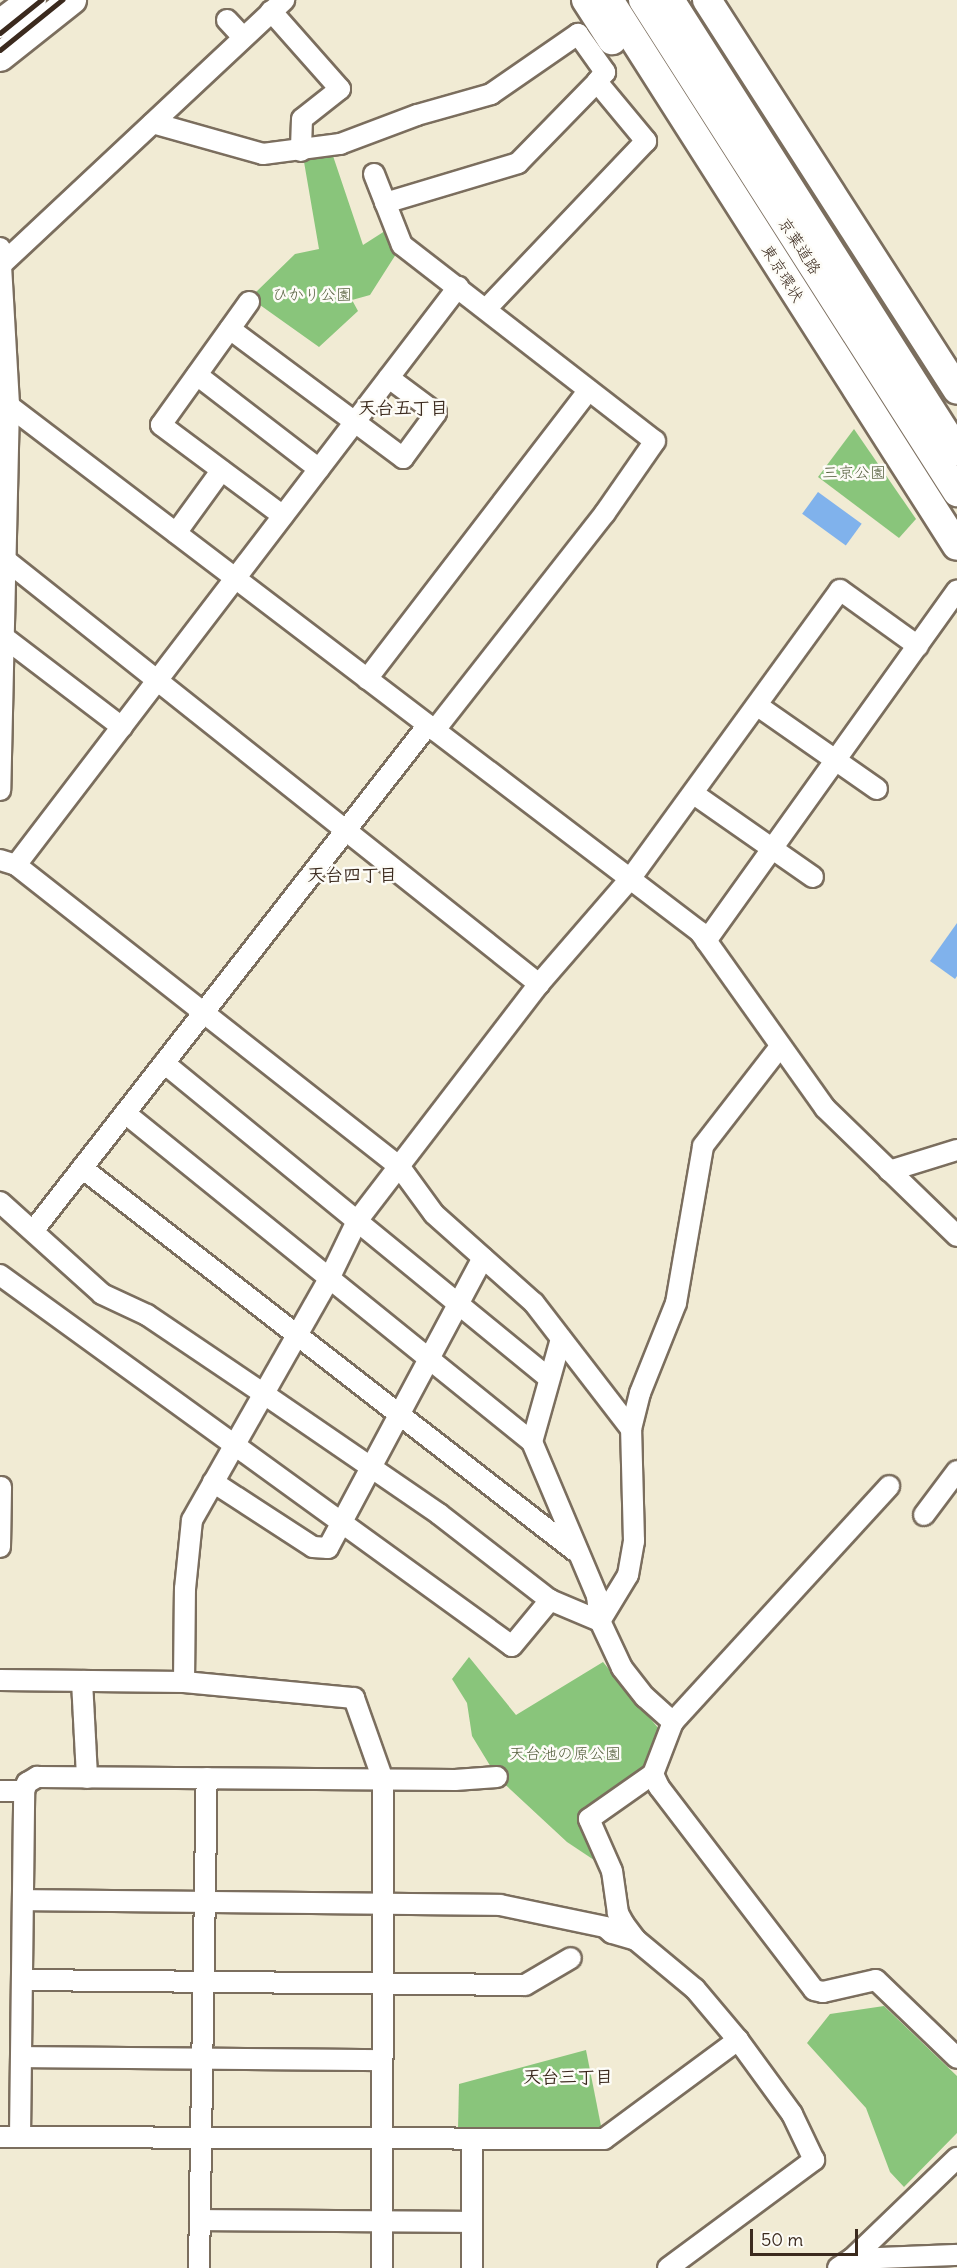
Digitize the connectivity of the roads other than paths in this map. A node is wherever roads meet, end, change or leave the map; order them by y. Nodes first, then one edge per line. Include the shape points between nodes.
1 (32, 0) edge
2 (72, 0) edge
3 (586, 0) edge
4 (609, 0) edge
5 (643, 0) edge
6 (670, 0) edge
7 (707, 0) edge
8 (728, 0) edge
9 (278, 5) edge
10 (227, 20) dead end
11 (0, 24) edge
12 (243, 37) junction
13 (0, 57) edge
14 (597, 82) junction
15 (770, 99) junction
16 (153, 123) junction
17 (302, 151) junction
18 (715, 165) junction
19 (374, 174) dead end
20 (385, 203) junction
21 (1, 257) edge
22 (459, 286) junction
23 (249, 302) dead end
24 (487, 308) junction
25 (230, 329) junction
26 (197, 375) junction
27 (389, 378) junction
28 (589, 390) junction
29 (957, 390) edge
30 (4, 401) edge
31 (355, 422) junction
32 (957, 451) edge
33 (319, 469) junction
34 (221, 471) junction
35 (957, 492) edge
36 (283, 516) junction
37 (176, 533) junction
38 (957, 546) edge
39 (7, 561) junction
40 (236, 578) junction
41 (957, 591) edge
42 (5, 638) junction
43 (918, 646) junction
44 (367, 679) junction
45 (157, 681) junction
46 (758, 706) junction
47 (122, 727) junction
48 (431, 728) junction
49 (2, 739) edge
50 (836, 760) junction
51 (877, 789) dead end
52 (0, 790) edge
53 (694, 794) junction
54 (346, 830) junction
55 (772, 849) junction
56 (8, 862) edge
57 (813, 877) dead end
58 (630, 879) junction
59 (706, 941) junction
60 (539, 984) junction
61 (204, 1012) junction
62 (779, 1048) junction
63 (164, 1063) junction
64 (125, 1113) junction
65 (957, 1150) edge
66 (399, 1166) junction
67 (82, 1168) junction
68 (889, 1171) junction
69 (0, 1202) edge
70 (357, 1221) junction
71 (33, 1231) junction
72 (957, 1236) edge
73 (483, 1258) junction
74 (0, 1275) edge
75 (329, 1279) junction
76 (458, 1306) junction
77 (298, 1333) junction
78 (561, 1339) junction
79 (429, 1360) junction
80 (548, 1377) junction
81 (264, 1394) junction
82 (399, 1415) junction
83 (632, 1429) junction
84 (532, 1442) junction
85 (233, 1445) junction
86 (370, 1469) junction
87 (957, 1471) edge
88 (213, 1482) junction
89 (1, 1486) edge
90 (889, 1486) dead end
91 (924, 1515) dead end
92 (342, 1522) junction
93 (0, 1547) edge
94 (575, 1551) junction
95 (550, 1600) junction
96 (600, 1621) junction
97 (0, 1680) edge
98 (82, 1681) junction
99 (184, 1682) junction
100 (673, 1722) junction
101 (653, 1774) junction
102 (497, 1777) dead end
103 (87, 1778) junction
104 (207, 1778) junction
105 (383, 1780) junction
106 (0, 1791) edge
107 (24, 1791) junction
108 (23, 1900) junction
109 (205, 1902) junction
110 (383, 1903) junction
111 (636, 1940) junction
112 (571, 1958) dead end
113 (22, 1980) junction
114 (204, 1982) junction
115 (382, 1984) junction
116 (738, 2040) junction
117 (22, 2057) junction
118 (957, 2058) edge
119 (202, 2059) junction
120 (382, 2060) junction
121 (20, 2136) junction
122 (0, 2137) edge
123 (201, 2137) junction
124 (383, 2138) junction
125 (472, 2140) junction
126 (957, 2158) edge
127 (200, 2220) junction
128 (383, 2222) junction
129 (472, 2222) junction
130 (957, 2255) edge
131 (845, 2264) edge
132 (200, 2268) edge
133 (382, 2268) edge
134 (472, 2268) edge
135 (668, 2268) edge

1 - 11 highway
2 - 13 highway
3 - 18 highway via 693,153
4 - 18 highway, 東京環状
5 - 35 highway, 京葉道路
6 - 32 highway, 京葉道路
7 - 15 highway
8 - 15 highway via 752,46
9 - 12 street
9 - 17 street via 340,89 302,119
10 - 12 street
12 - 16 street
14 - 17 street via 605,72 578,34 490,94 417,115 340,144
14 - 20 street via 518,163
14 - 24 street via 646,141
15 - 29 highway
16 - 17 street via 263,154
16 - 21 street
18 - 38 highway, 東京環状
19 - 20 street
20 - 22 street via 402,245
21 - 30 street
22 - 24 street
22 - 27 street
23 - 25 street
24 - 28 street
25 - 26 street
25 - 31 street
26 - 33 street
26 - 34 street via 160,425
27 - 31 street
27 - 31 street via 436,413 404,458
28 - 44 street
28 - 48 street via 655,441 605,513
30 - 37 street
30 - 39 street
31 - 33 street
33 - 36 street
34 - 36 street
34 - 37 street
36 - 40 street
37 - 40 street
39 - 42 street
39 - 45 street
40 - 44 street
40 - 45 street
41 - 43 street
42 - 47 street
42 - 49 street
43 - 46 street via 840,590
43 - 50 street
44 - 48 street
45 - 47 street
45 - 54 street
46 - 50 street
46 - 53 street
47 - 56 street
48 - 54 street
48 - 58 street
49 - 52 street
50 - 51 street
50 - 55 street
53 - 55 street
53 - 58 street
54 - 60 street
54 - 61 street
55 - 57 street
55 - 59 street
56 - 61 street
58 - 59 street
58 - 60 street
59 - 62 street
60 - 66 street
61 - 63 street
61 - 66 street
62 - 68 street via 825,1108
62 - 83 street via 703,1146 676,1303 640,1393
63 - 64 street
63 - 70 street
64 - 67 street
64 - 75 street
65 - 68 street
66 - 70 street
66 - 73 street via 434,1214
67 - 71 street
67 - 77 street via 188,1248 205,1266
68 - 72 street
69 - 71 street
70 - 75 street
70 - 76 street
71 - 81 street via 102,1294 147,1315
73 - 76 street
73 - 78 street via 534,1303
74 - 85 street
75 - 77 street
75 - 79 street
76 - 79 street
76 - 80 street
77 - 81 street
77 - 82 street
78 - 80 street
78 - 83 street
79 - 82 street
79 - 84 street
80 - 84 street
81 - 85 street
81 - 86 street
82 - 86 street
82 - 94 street
83 - 96 street via 634,1541 627,1575
84 - 94 street
85 - 88 street
85 - 92 street
86 - 92 street
86 - 95 street via 439,1514
87 - 91 street
88 - 92 street via 314,1547 328,1548
88 - 99 street via 192,1520 185,1589
89 - 93 street
90 - 100 street
92 - 95 street via 512,1646
94 - 96 street via 597,1596
95 - 96 street
96 - 100 street via 622,1668 645,1697
97 - 98 street
98 - 99 street
98 - 103 street
99 - 105 street via 354,1698
100 - 101 street
101 - 111 street via 589,1819 612,1871 618,1913
101 - 118 street via 814,1990 823,1992 876,1980
102 - 105 street
103 - 104 street
103 - 107 street via 37,1777
104 - 105 street
104 - 109 street
105 - 110 street
106 - 107 street
107 - 108 street
108 - 109 street
108 - 113 street
109 - 110 street
109 - 114 street
110 - 111 street via 500,1905 605,1927
110 - 115 street
111 - 116 street via 695,1989
112 - 115 street via 525,1985
113 - 114 street
113 - 117 street
114 - 115 street
114 - 119 street
115 - 120 street
116 - 125 street via 604,2139
116 - 135 street via 792,2114 814,2160
117 - 119 street
117 - 121 street
119 - 120 street
119 - 123 street
120 - 124 street
121 - 122 street
121 - 123 street
123 - 124 street
123 - 127 street
124 - 125 street
124 - 128 street
125 - 129 street
126 - 131 street
127 - 128 street
127 - 132 street
128 - 129 street
128 - 133 street
129 - 134 street
130 - 131 street

